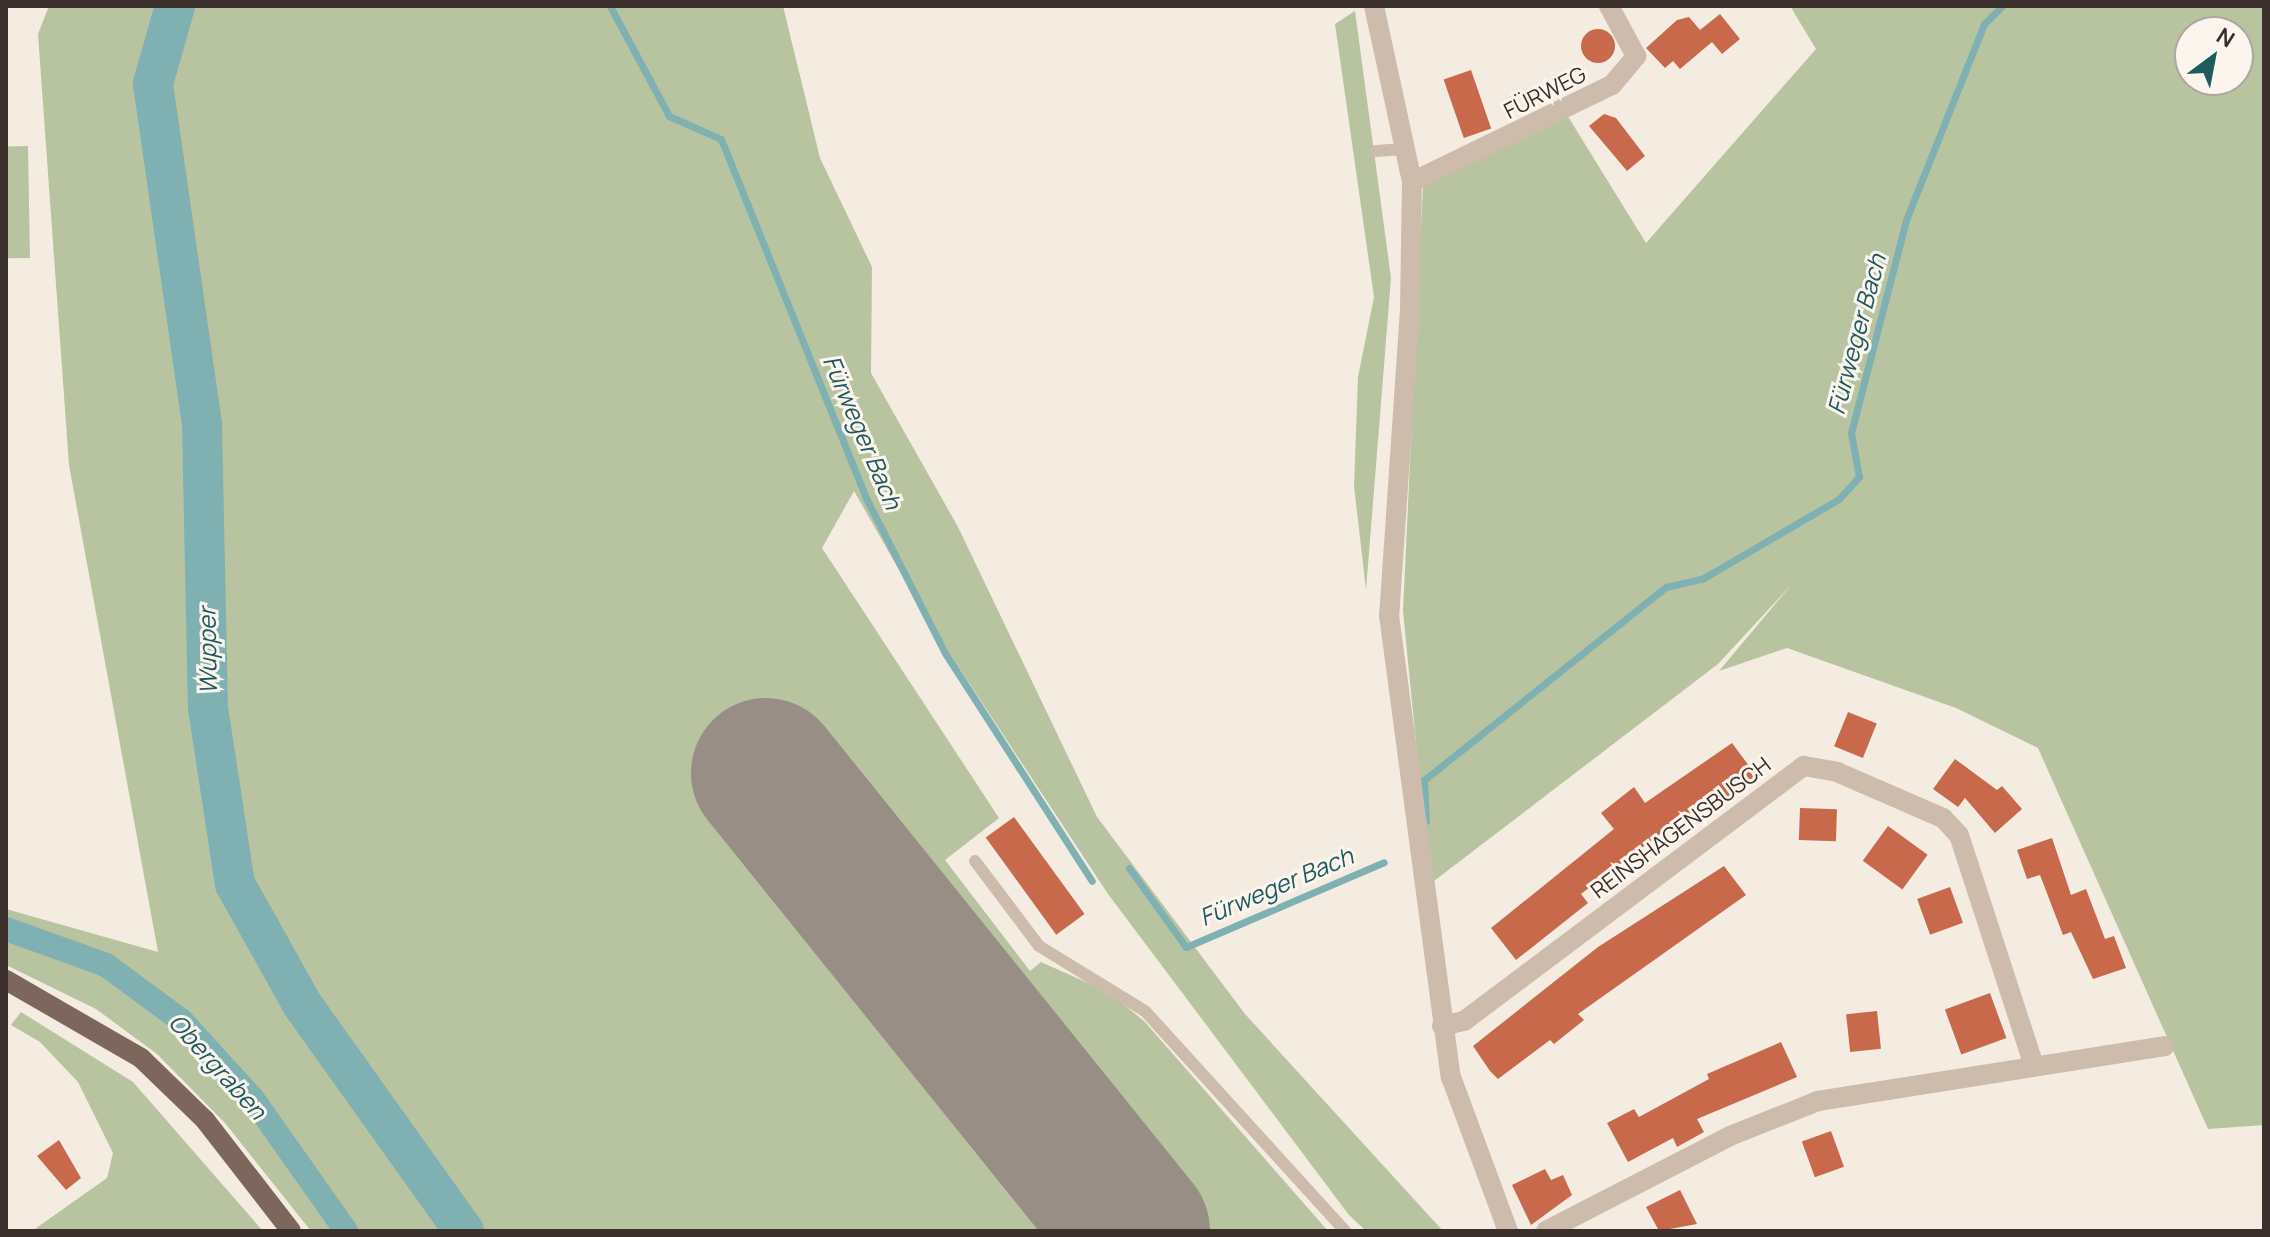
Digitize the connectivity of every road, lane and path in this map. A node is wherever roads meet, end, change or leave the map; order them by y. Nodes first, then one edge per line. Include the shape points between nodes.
1 (1374, 6) edge
2 (1609, 6) edge
3 (1407, 149) junction
4 (1376, 151) dead end
5 (1412, 182) junction
6 (975, 861) dead end
7 (6, 980) edge
8 (1442, 1026) junction
9 (2165, 1046) dead end
10 (2034, 1066) junction
11 (291, 1231) edge
12 (1345, 1231) edge
13 (1508, 1231) edge
14 (1546, 1231) edge

1 - 3 street
2 - 5 street, FÜRWEG via 1636,56 1612,85
3 - 4 lane
3 - 5 street
5 - 8 street via 1410,310 1389,615
6 - 12 lane via 1039,946 1145,1011
7 - 11 main road via 48,998 175,1089
8 - 10 street, REINSHAGENSBUSCH via 1464,1021 1804,766 1837,772 1943,818 1959,835
8 - 13 street via 1451,1077
9 - 10 street
10 - 14 street via 1818,1101 1730,1136

